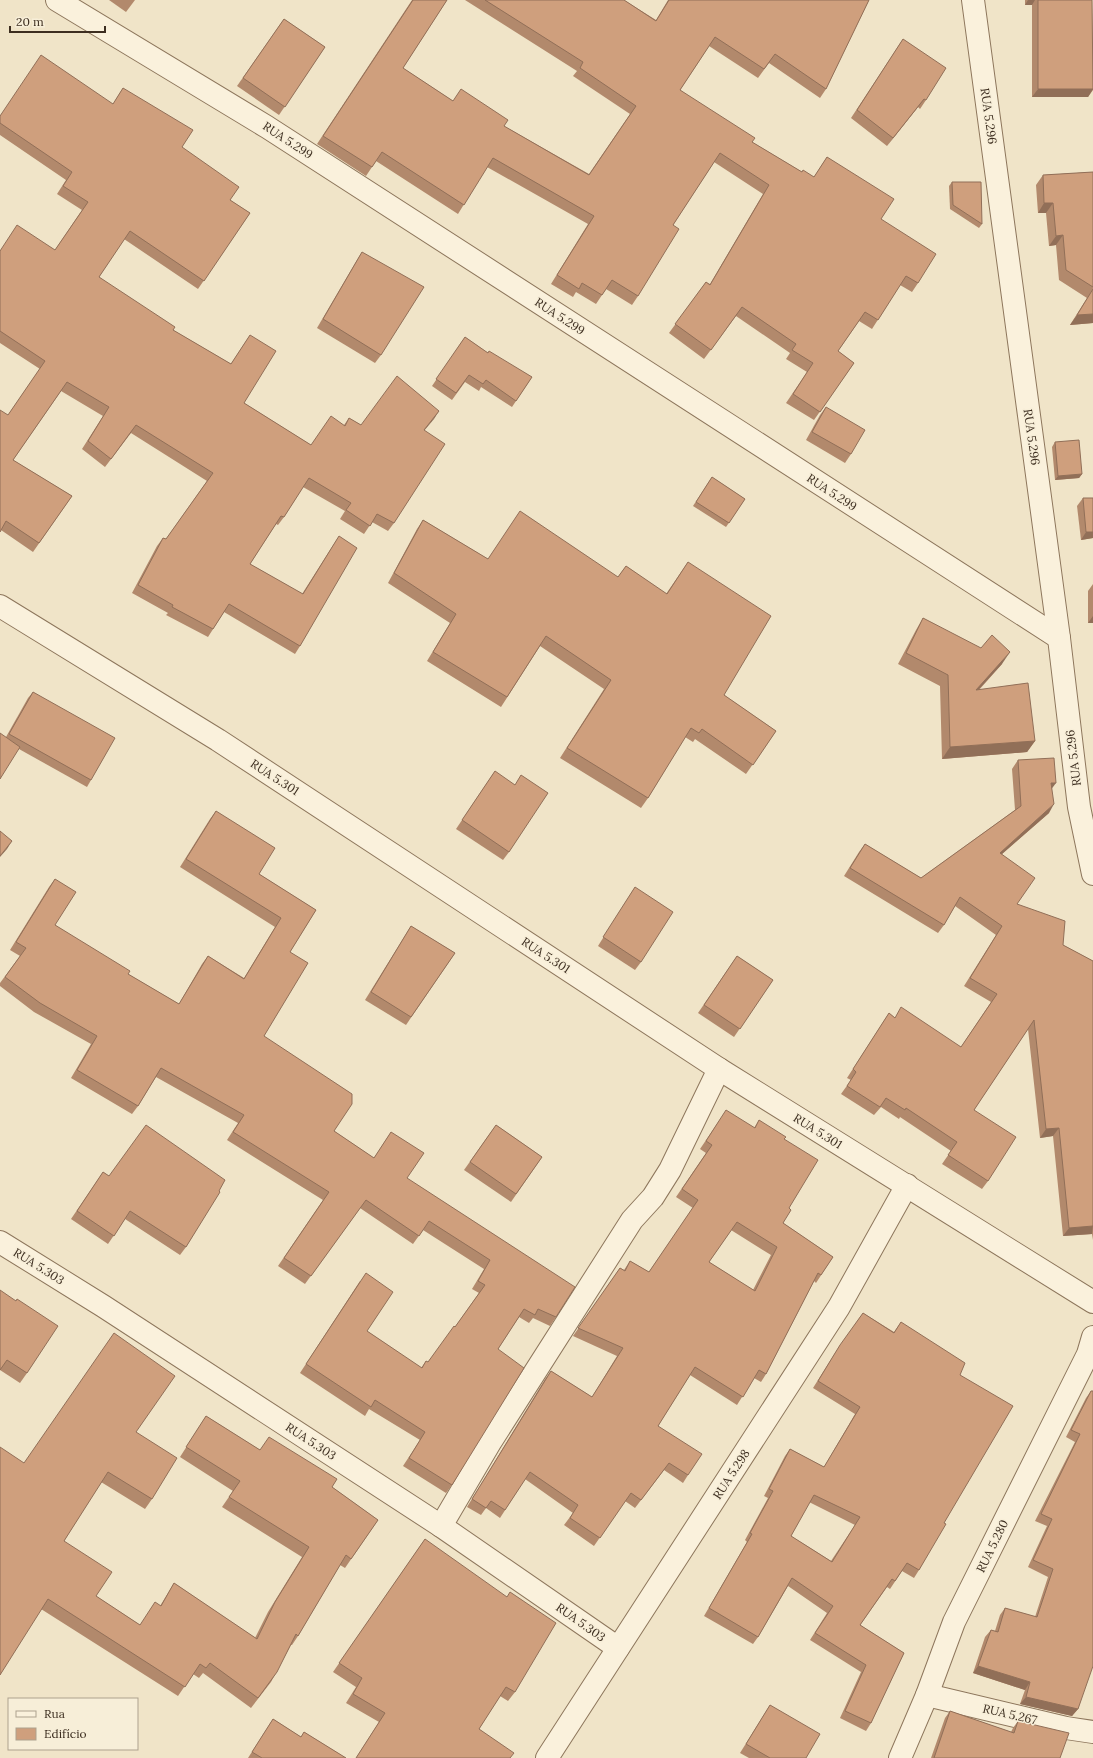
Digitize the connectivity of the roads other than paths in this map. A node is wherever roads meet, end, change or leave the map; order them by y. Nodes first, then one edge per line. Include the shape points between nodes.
1 (57, 0) edge
2 (973, 0) edge
3 (0, 606) edge
4 (1059, 638) junction
5 (1093, 874) edge
6 (719, 1069) junction
7 (907, 1185) junction
8 (0, 1242) edge
9 (1093, 1302) edge
10 (1091, 1349) edge
11 (442, 1526) junction
12 (618, 1648) junction
13 (927, 1695) junction
14 (1093, 1732) edge
15 (547, 1758) edge
16 (900, 1758) edge

1 - 4 street, RUA 5.299 via 267,127
2 - 4 street, RUA 5.296
3 - 6 street, RUA 5.301 via 218,740
4 - 5 street, RUA 5.296 via 1078,807
6 - 7 street, RUA 5.301
6 - 11 street via 670,1170 653,1197 632,1220 491,1441
7 - 9 street, RUA 5.301
7 - 12 street, RUA 5.298 via 839,1307
8 - 11 street, RUA 5.303
10 - 13 street, RUA 5.280 via 954,1622
11 - 12 street, RUA 5.303
12 - 15 street, RUA 5.298
13 - 14 street, RUA 5.267
13 - 16 street, RUA 5.280

